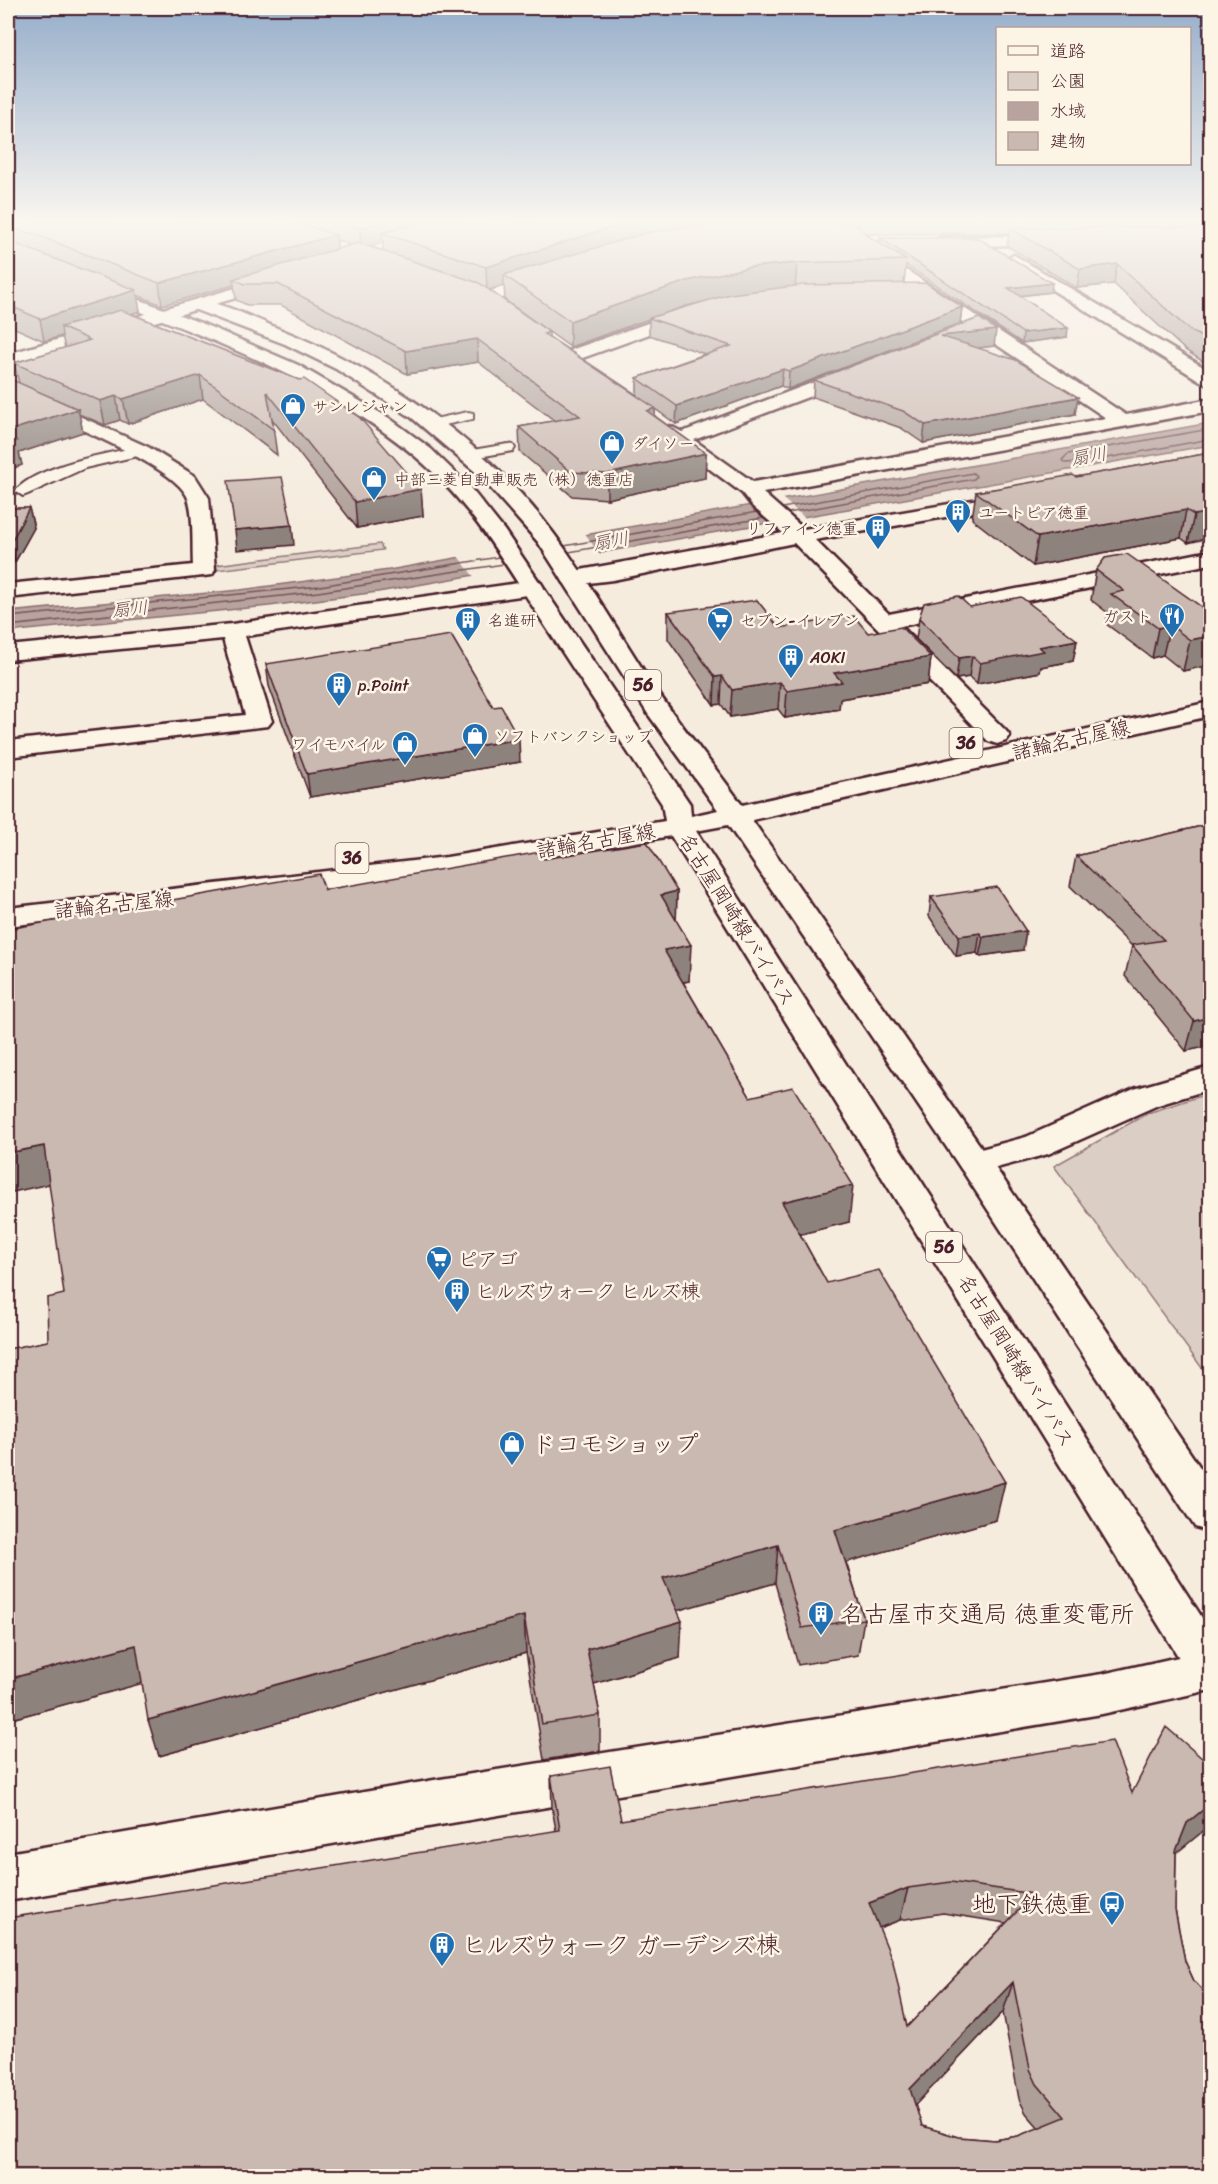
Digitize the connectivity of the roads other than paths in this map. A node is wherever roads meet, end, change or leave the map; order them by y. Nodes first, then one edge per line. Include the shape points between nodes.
1 (137, 323) edge
2 (186, 323) edge
3 (245, 323) edge
4 (665, 323) edge
5 (976, 323) edge
6 (1117, 323) edge
7 (979, 325) junction
8 (957, 334) edge
9 (550, 344) edge
10 (568, 357) junction
11 (8, 360) edge
12 (868, 368) edge
13 (585, 370) edge
14 (1210, 379) edge
15 (320, 384) junction
16 (302, 389) edge
17 (8, 390) edge
18 (1210, 405) edge
19 (468, 416) dead end
20 (654, 420) edge
21 (1120, 420) junction
22 (430, 423) junction
23 (680, 440) junction
24 (508, 448) dead end
25 (141, 451) junction
26 (467, 455) junction
27 (23, 491) dead end
28 (1036, 495) edge
29 (755, 496) junction
30 (793, 530) junction
31 (1210, 557) edge
32 (571, 575) junction
33 (531, 585) junction
34 (8, 591) edge
35 (884, 622) junction
36 (232, 631) junction
37 (8, 653) edge
38 (1210, 689) edge
39 (1210, 710) edge
40 (997, 736) junction
41 (8, 749) edge
42 (728, 804) junction
43 (677, 815) junction
44 (8, 894) edge
45 (8, 917) edge
46 (1210, 1078) edge
47 (974, 1162) junction
48 (1210, 1515) edge
49 (1210, 1669) edge
50 (8, 1877) edge

1 - 11 street
2 - 15 street, 名古屋岡崎線バイパス / 56
3 - 22 street, 56 via 313,350 359,374
4 - 10 street
5 - 7 street
6 - 14 street
7 - 8 street
7 - 21 street
9 - 10 street
10 - 13 street
12 - 23 street
15 - 16 lane
15 - 33 street, 名古屋岡崎線バイパス / 56 via 371,415 460,488
17 - 25 street
18 - 21 street
19 - 22 lane
20 - 23 street
21 - 29 street
22 - 26 street, 56
23 - 29 street
24 - 26 lane
25 - 27 lane via 63,470
25 - 34 street via 188,480 199,498 204,570
26 - 32 street, 56 via 497,481
28 - 30 street
29 - 30 street
30 - 32 street via 613,573
30 - 35 street
31 - 35 street
32 - 42 street, 56 via 688,754
33 - 36 street
33 - 43 street, 名古屋岡崎線バイパス / 56
35 - 40 street
36 - 37 street
36 - 41 street via 259,721
38 - 40 street, 諸輪名古屋線 / 36
39 - 42 street, 諸輪名古屋線 / 36
40 - 42 street, 諸輪名古屋線 / 36
42 - 43 street, 諸輪名古屋線 / 36
42 - 47 street, 56
43 - 44 street, 諸輪名古屋線 / 36 via 579,823 365,856
43 - 45 street, 諸輪名古屋線 / 36 via 449,866
43 - 49 street, 名古屋岡崎線バイパス / 56
46 - 47 street via 1146,1098 1036,1146
47 - 48 street, 56
49 - 50 street via 1102,1694

